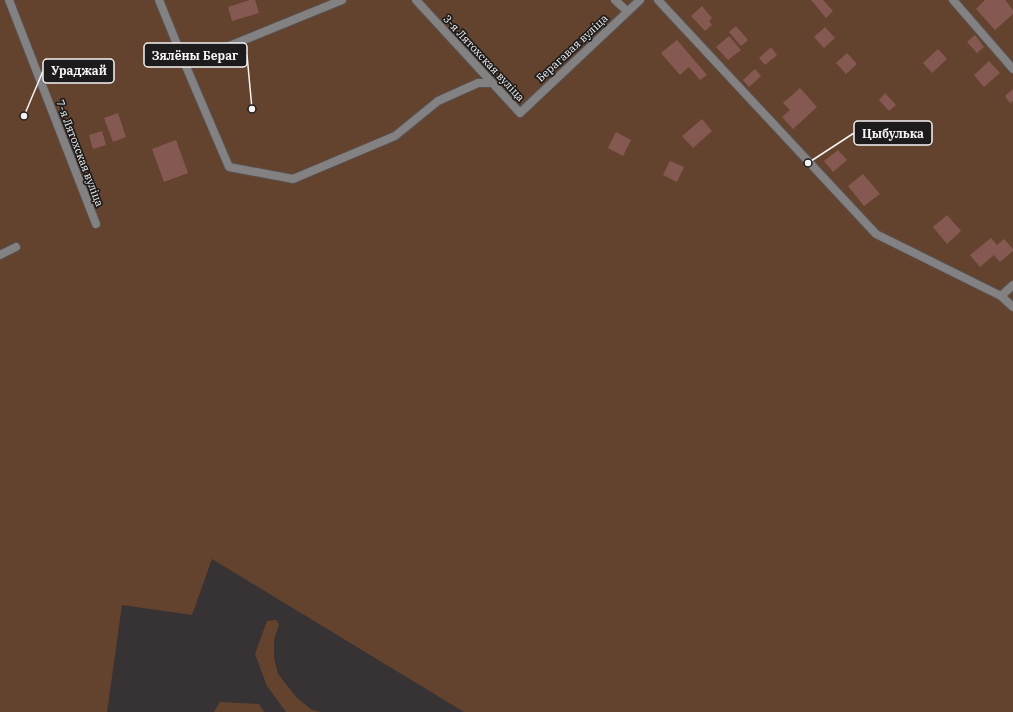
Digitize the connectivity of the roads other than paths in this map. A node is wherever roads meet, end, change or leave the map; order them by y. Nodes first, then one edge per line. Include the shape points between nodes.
1 (9, 0) edge
2 (159, 0) edge
3 (342, 0) edge
4 (416, 0) edge
5 (615, 0) edge
6 (640, 0) edge
7 (658, 0) edge
8 (953, 0) edge
9 (627, 12) junction
10 (184, 64) junction
11 (1013, 69) edge
12 (492, 83) junction
13 (520, 113) joint
14 (96, 224) dead end
15 (16, 247) dead end
16 (0, 254) edge
17 (1013, 285) edge
18 (1001, 296) junction
19 (1013, 307) edge

1 - 14 lane, 7-я Лятохская вуліца
2 - 10 lane
3 - 10 lane
4 - 12 lane, 3-я Лятохская вуліца
5 - 9 lane
6 - 9 lane, Берагавая вуліца
7 - 18 lane via 876,234
8 - 11 lane
9 - 13 lane, Берагавая вуліца
10 - 12 lane via 230,167 293,179 395,136 438,101 478,83
12 - 13 lane, 3-я Лятохская вуліца
15 - 16 lane
17 - 18 lane
18 - 19 lane

